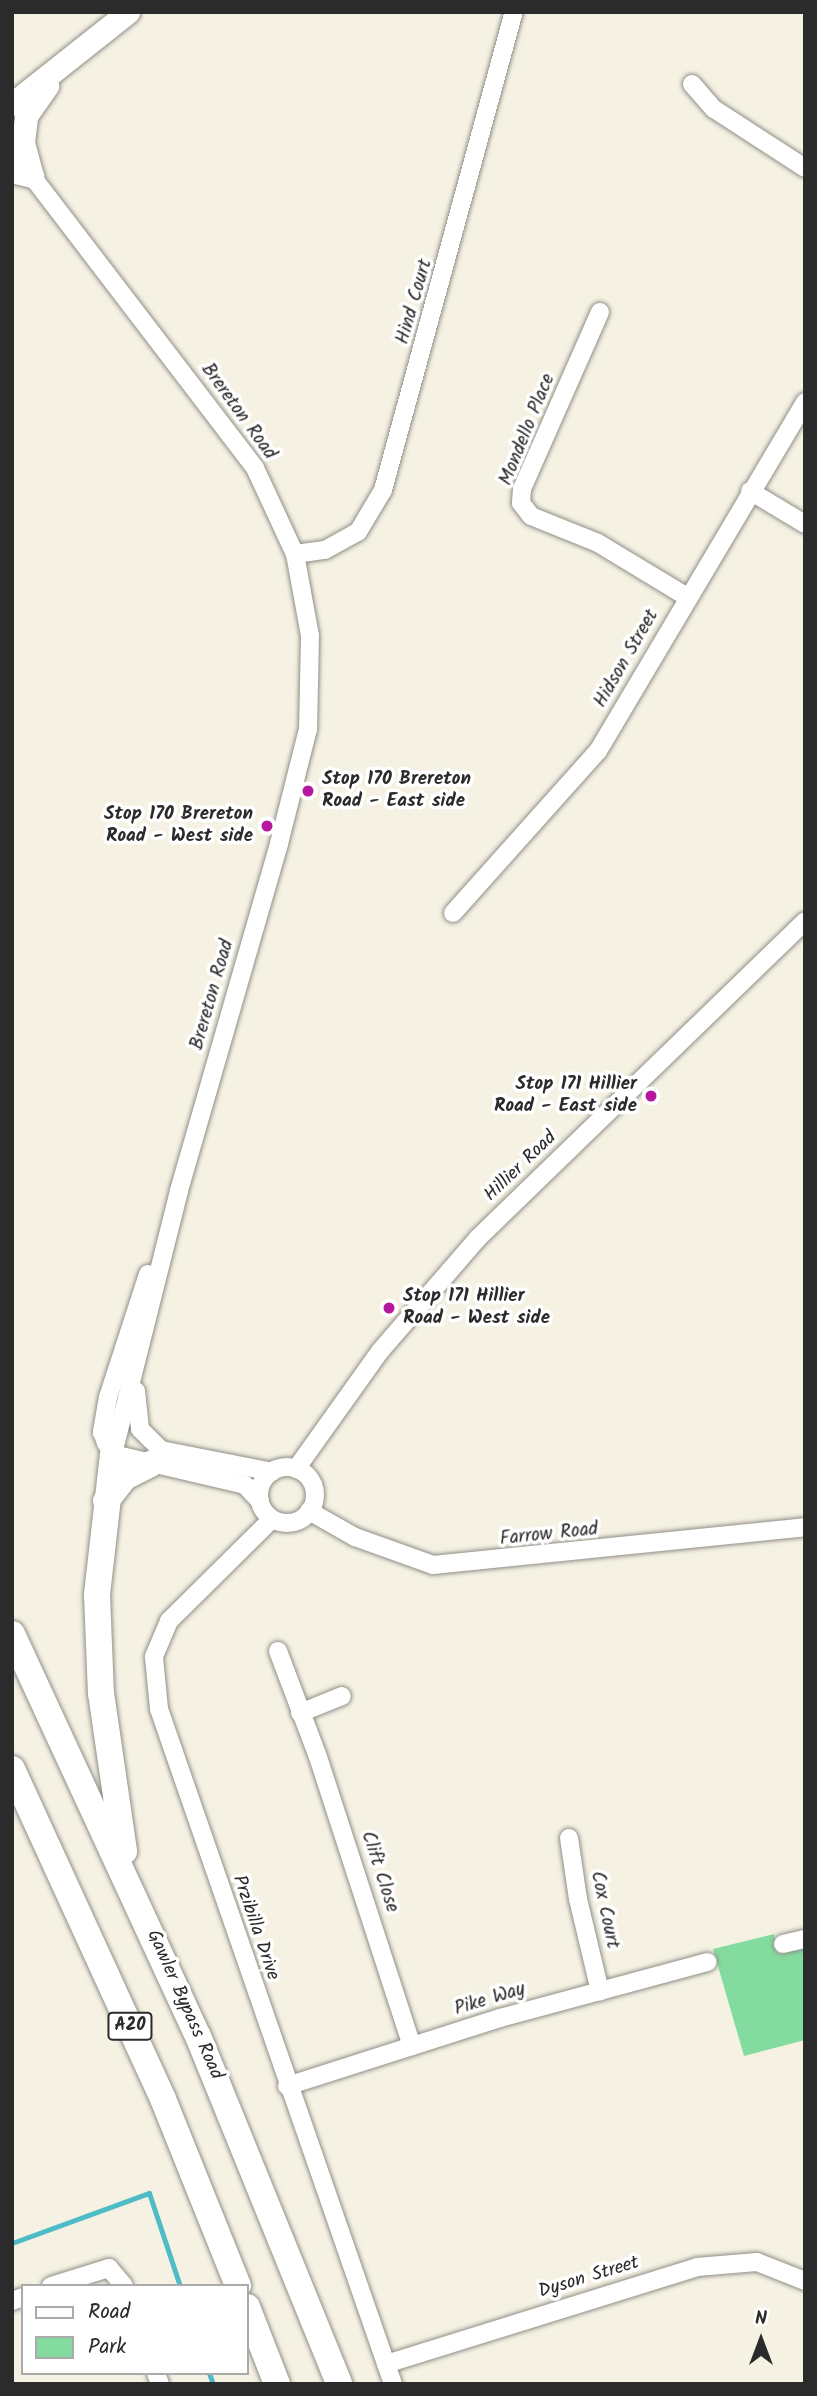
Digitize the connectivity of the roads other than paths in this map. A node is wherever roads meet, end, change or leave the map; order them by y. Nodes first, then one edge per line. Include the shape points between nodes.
1 (128, 12) edge
2 (514, 12) edge
3 (60, 66) junction
4 (692, 84) dead end
5 (12, 104) edge
6 (12, 150) edge
7 (805, 168) edge
8 (22, 174) edge
9 (600, 312) dead end
10 (805, 402) edge
11 (750, 491) junction
12 (805, 524) edge
13 (295, 554) junction
14 (687, 597) junction
15 (453, 913) dead end
16 (805, 921) edge
17 (179, 1191) junction
18 (138, 1353) junction
19 (113, 1454) junction
20 (151, 1464) junction
21 (296, 1469) junction
22 (272, 1472) junction
23 (260, 1500) junction
24 (106, 1501) junction
25 (309, 1511) junction
26 (272, 1519) junction
27 (805, 1527) edge
28 (12, 1634) edge
29 (278, 1651) dead end
30 (342, 1696) dead end
31 (300, 1713) junction
32 (12, 1769) edge
33 (569, 1838) dead end
34 (128, 1877) junction
35 (805, 1939) edge
36 (783, 1944) dead end
37 (708, 1962) dead end
38 (600, 1991) junction
39 (412, 2046) junction
40 (287, 2086) junction
41 (805, 2281) edge
42 (57, 2284) edge
43 (122, 2284) edge
44 (237, 2284) edge
45 (248, 2310) edge
46 (386, 2364) junction
47 (277, 2384) edge
48 (339, 2384) edge
49 (393, 2384) edge

1 - 3 main road
2 - 13 street, Hind Court via 383,490 358,532 325,550
3 - 5 main road
3 - 8 main road via 26,116
4 - 7 street via 714,108
6 - 8 street, Brereton Road
8 - 13 street, Brereton Road via 256,468
9 - 14 street, Mondello Place via 522,489 522,503 531,516 598,543
10 - 11 street, Hidson Street
11 - 12 street
11 - 14 street, Hidson Street
13 - 17 street, Brereton Road via 310,636 308,729
14 - 15 street, Hidson Street via 598,751
16 - 21 street, Hillier Road via 478,1238 381,1350
17 - 18 street, Brereton Road
17 - 19 street, Brereton Road via 125,1334 108,1397 102,1432
18 - 19 street, Brereton Road
18 - 22 street, Brereton Road via 136,1417 152,1444
19 - 20 street
19 - 24 highway
20 - 23 street via 245,1485
20 - 24 highway via 125,1477
21 - 22 street
21 - 25 street via 313,1487
22 - 23 street via 261,1485
23 - 26 street
24 - 34 highway via 97,1595 101,1693
25 - 26 street via 288,1523
25 - 27 street, Farrow Road via 355,1536 433,1565
26 - 40 street, Przibilla Drive via 169,1620 154,1657 161,1718
28 - 34 highway, Gawler Bypass Road
29 - 31 street, Clift Close
30 - 31 street
31 - 39 street, Clift Close
32 - 44 highway, A20 via 163,2099
33 - 38 street, Cox Court
34 - 48 highway, Gawler Bypass Road via 218,2082
35 - 36 street
37 - 38 street, Pike Way
38 - 39 street, Pike Way
39 - 40 street, Pike Way
40 - 46 street, Przibilla Drive
41 - 46 street, Dyson Street via 757,2262 696,2267
42 - 43 street via 109,2268
45 - 47 highway
46 - 49 street, Przibilla Drive

